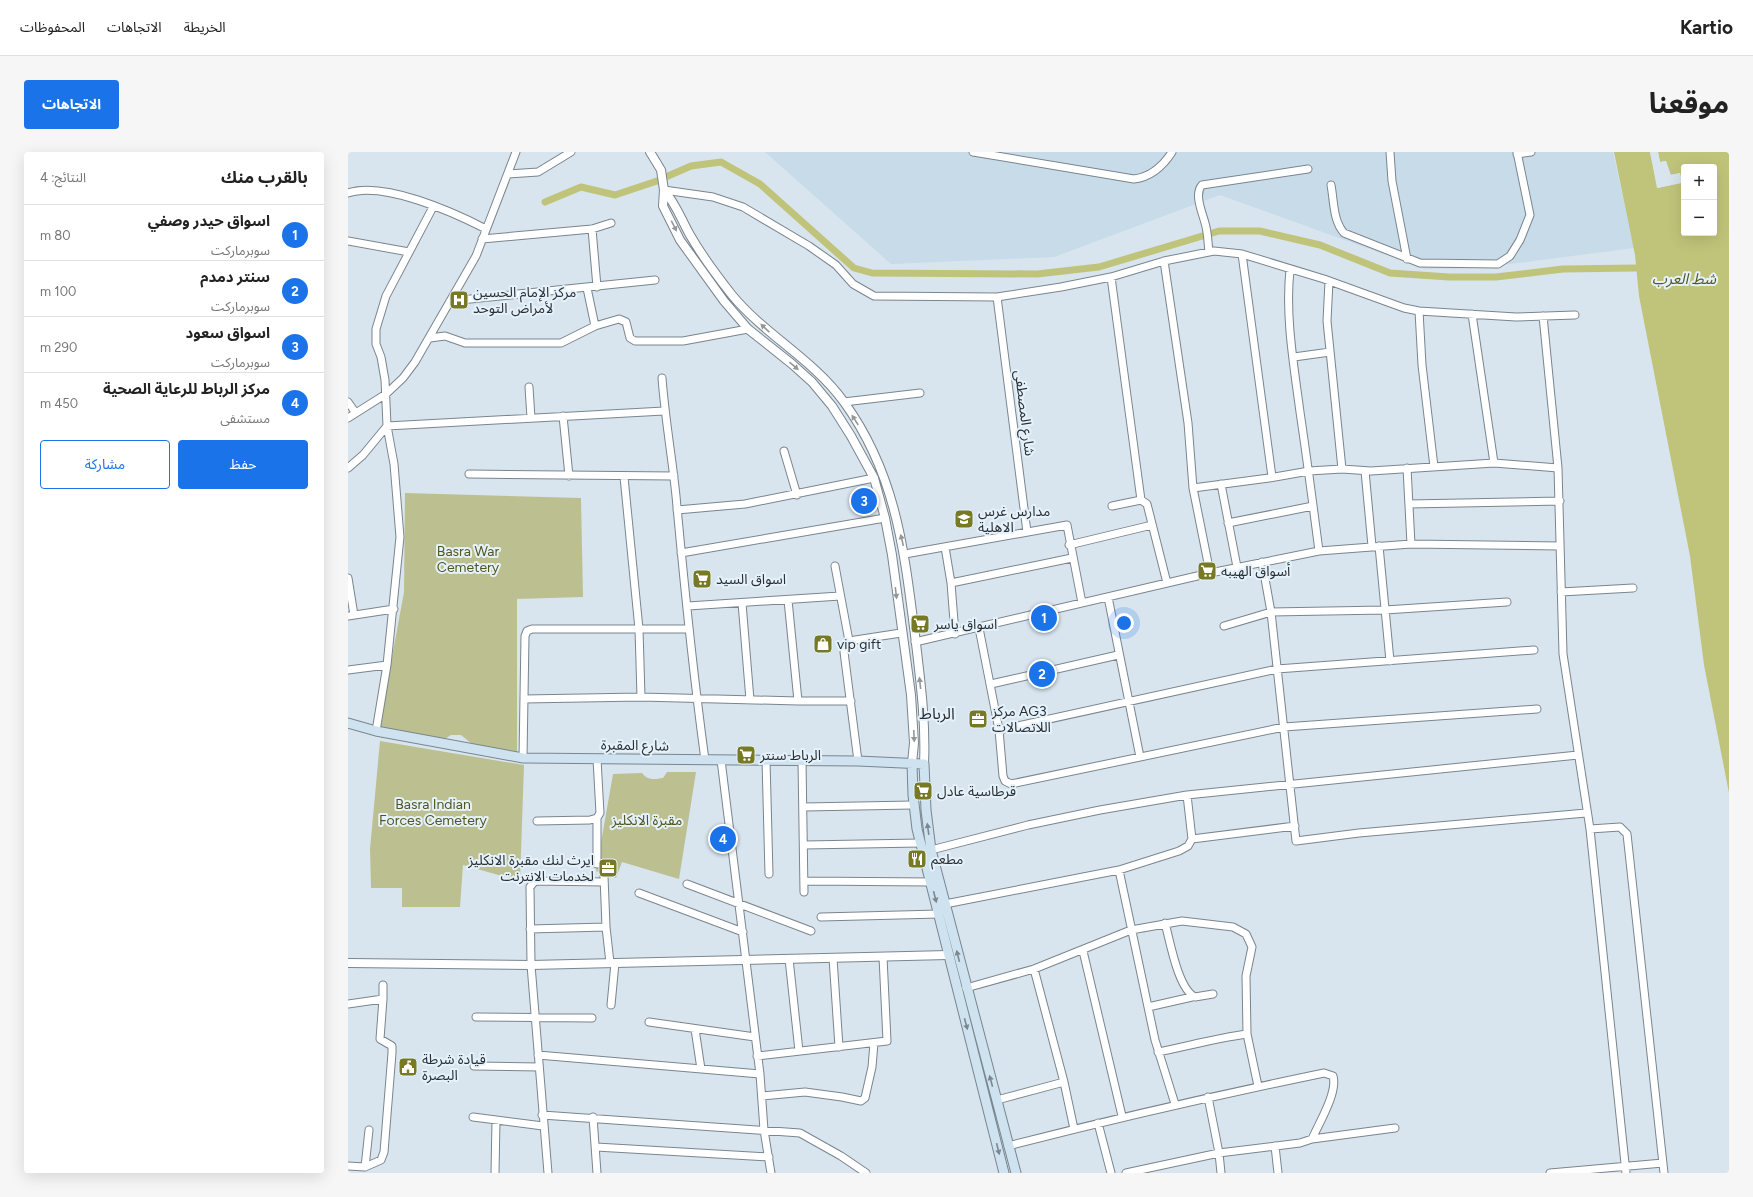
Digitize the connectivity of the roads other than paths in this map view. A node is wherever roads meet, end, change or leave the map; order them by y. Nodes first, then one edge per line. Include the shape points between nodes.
1 (516, 152) edge
2 (571, 152) edge
3 (650, 152) edge
4 (973, 152) edge
5 (1172, 152) edge
6 (1390, 152) edge
7 (1531, 152) edge
8 (1517, 153) edge
9 (1308, 169) dead end
10 (508, 174) junction
11 (1331, 185) dead end
12 (664, 190) junction
13 (348, 193) edge
14 (433, 207) junction
15 (611, 223) dead end
16 (486, 229) junction
17 (592, 229) junction
18 (482, 239) junction
19 (348, 241) edge
20 (1209, 250) junction
21 (409, 252) junction
22 (1242, 254) junction
23 (1407, 259) junction
24 (1164, 261) junction
25 (1290, 270) junction
26 (1111, 277) junction
27 (655, 280) dead end
28 (1329, 281) junction
29 (597, 287) junction
30 (587, 288) junction
31 (732, 295) junction
32 (997, 297) junction
33 (451, 301) junction
34 (724, 301) junction
35 (1419, 310) junction
36 (1472, 314) junction
37 (1575, 314) dead end
38 (1543, 316) junction
39 (595, 326) junction
40 (748, 329) junction
41 (430, 338) junction
42 (1330, 352) junction
43 (1294, 356) junction
44 (662, 378) dead end
45 (529, 387) dead end
46 (920, 393) dead end
47 (386, 394) junction
48 (348, 402) edge
49 (844, 402) junction
50 (664, 411) junction
51 (355, 412) junction
52 (563, 416) junction
53 (348, 418) edge
54 (531, 418) junction
55 (387, 426) junction
56 (868, 441) junction
57 (857, 446) junction
58 (784, 451) dead end
59 (1494, 463) junction
60 (1434, 467) junction
61 (348, 468) edge
62 (1407, 468) junction
63 (1558, 468) junction
64 (1342, 470) junction
65 (1365, 470) junction
66 (1309, 471) junction
67 (468, 474) dead end
68 (569, 476) junction
69 (674, 476) junction
70 (624, 477) junction
71 (1272, 477) junction
72 (874, 478) junction
73 (1221, 484) junction
74 (1193, 488) junction
75 (797, 494) junction
76 (1141, 500) junction
77 (1560, 501) junction
78 (1409, 504) junction
79 (1112, 506) dead end
80 (1313, 506) junction
81 (677, 510) junction
82 (885, 518) junction
83 (1228, 523) junction
84 (1152, 525) junction
85 (1027, 532) junction
86 (1411, 544) junction
87 (1069, 545) junction
88 (1375, 546) junction
89 (1560, 546) junction
90 (945, 547) junction
91 (1319, 551) junction
92 (681, 553) junction
93 (905, 554) junction
94 (1072, 558) junction
95 (1262, 562) junction
96 (835, 566) dead end
97 (1237, 567) junction
98 (1210, 573) junction
99 (348, 578) edge
100 (950, 583) junction
101 (1167, 583) junction
102 (1633, 588) dead end
103 (1561, 592) junction
104 (840, 596) junction
105 (1108, 597) junction
106 (788, 600) junction
107 (1507, 602) dead end
108 (742, 603) junction
109 (1082, 603) junction
110 (688, 606) junction
111 (394, 609) junction
112 (1385, 610) junction
113 (1271, 612) junction
114 (351, 616) edge
115 (1224, 626) dead end
116 (689, 628) junction
117 (979, 628) junction
118 (639, 629) junction
119 (901, 633) junction
120 (955, 634) junction
121 (849, 641) junction
122 (915, 642) junction
123 (903, 644) junction
124 (1534, 650) dead end
125 (1118, 655) junction
126 (1390, 661) junction
127 (387, 665) junction
128 (1277, 669) junction
129 (348, 670) edge
130 (991, 684) junction
131 (641, 697) junction
132 (696, 698) junction
133 (524, 699) junction
134 (750, 700) junction
135 (798, 701) junction
136 (851, 701) junction
137 (1128, 701) junction
138 (1537, 709) dead end
139 (348, 723) edge
140 (1284, 727) junction
141 (999, 730) junction
142 (376, 731) junction
143 (1578, 756) junction
144 (1140, 757) junction
145 (523, 758) junction
146 (597, 759) junction
147 (705, 760) junction
148 (721, 760) junction
149 (766, 760) junction
150 (802, 761) junction
151 (858, 761) junction
152 (912, 763) junction
153 (924, 764) junction
154 (1290, 783) junction
155 (1187, 795) junction
156 (913, 805) junction
157 (804, 807) junction
158 (1586, 813) junction
159 (597, 818) junction
160 (537, 821) dead end
161 (1295, 826) junction
162 (1590, 829) junction
163 (1192, 839) junction
164 (920, 843) junction
165 (804, 845) junction
166 (931, 850) junction
167 (597, 864) dead end
168 (1119, 870) junction
169 (769, 874) dead end
170 (804, 881) junction
171 (931, 882) junction
172 (687, 884) dead end
173 (804, 892) dead end
174 (639, 893) dead end
175 (945, 904) junction
176 (739, 905) junction
177 (939, 914) junction
178 (820, 916) dead end
179 (1165, 923) junction
180 (606, 927) junction
181 (530, 929) junction
182 (1131, 930) junction
183 (811, 931) dead end
184 (743, 932) junction
185 (1083, 950) junction
186 (948, 955) junction
187 (883, 957) junction
188 (833, 958) junction
189 (789, 959) junction
190 (746, 960) junction
191 (348, 963) edge
192 (612, 963) junction
193 (531, 965) junction
194 (1034, 970) junction
195 (383, 985) dead end
196 (966, 988) junction
197 (1213, 994) dead end
198 (1192, 997) junction
199 (383, 999) junction
200 (348, 1004) edge
201 (611, 1005) dead end
202 (1148, 1007) junction
203 (476, 1017) dead end
204 (536, 1018) junction
205 (592, 1018) dead end
206 (649, 1022) dead end
207 (695, 1029) junction
208 (1247, 1034) junction
209 (755, 1036) junction
210 (874, 1043) junction
211 (982, 1046) junction
212 (839, 1047) junction
213 (972, 1049) junction
214 (799, 1051) junction
215 (1158, 1052) junction
216 (538, 1055) junction
217 (757, 1056) junction
218 (474, 1066) dead end
219 (539, 1067) junction
220 (701, 1069) junction
221 (760, 1074) junction
222 (1064, 1082) junction
223 (1258, 1086) junction
224 (762, 1096) junction
225 (1208, 1097) junction
226 (997, 1100) junction
227 (1175, 1104) junction
228 (542, 1115) junction
229 (1122, 1116) junction
230 (473, 1117) dead end
231 (593, 1117) junction
232 (496, 1120) junction
233 (1098, 1123) junction
234 (542, 1126) junction
235 (1395, 1128) dead end
236 (1074, 1129) junction
237 (369, 1130) dead end
238 (764, 1130) junction
239 (1312, 1139) junction
240 (1008, 1146) junction
241 (1275, 1146) junction
242 (596, 1147) junction
243 (1219, 1154) junction
244 (769, 1158) junction
245 (1663, 1163) junction
246 (348, 1166) edge
247 (365, 1167) junction
248 (1626, 1170) edge
249 (495, 1173) edge
250 (548, 1173) edge
251 (597, 1173) edge
252 (771, 1173) edge
253 (866, 1173) edge
254 (1004, 1173) edge
255 (1016, 1173) edge
256 (1111, 1173) edge
257 (1126, 1173) edge
258 (1221, 1173) edge
259 (1278, 1173) edge
260 (1550, 1173) edge
261 (1664, 1173) edge

1 - 10 street
2 - 10 street via 538,172
3 - 12 street via 661,170
4 - 5 street via 1134,179 1150,174 1160,167
6 - 23 street via 1392,181
7 - 8 street
8 - 23 street via 1530,215 1526,230 1510,256 1498,264 1420,263
9 - 20 street via 1202,185 1199,194
10 - 16 street
11 - 23 street via 1336,218 1344,234
12 - 31 street via 675,203 705,259
12 - 32 street via 712,197 742,206 809,246 836,265 853,284 874,296
12 -> 34 street via 664,206 680,240
13 - 14 street via 378,191 399,194
14 - 16 street via 461,216
14 - 21 street
15 - 17 street
16 - 18 street
17 - 18 street
17 - 29 street
18 - 33 street via 476,256
19 - 21 street
20 - 22 street
20 - 24 street
21 - 47 street via 386,296 376,329 376,344 381,357
22 - 25 street
22 - 71 street
24 - 26 street
24 - 74 street via 1186,408
25 - 28 street
25 - 43 street via 1288,284
26 - 32 street
26 - 76 street
27 - 29 street
28 - 35 street via 1404,308
28 - 42 street via 1327,321
29 - 30 street
30 - 33 street
30 - 39 street
31 - 34 street
49 -> 31 street via 810,365 775,337
32 - 85 street, شارع المصطفى
33 - 41 street
34 - 40 street
35 - 36 street
35 - 60 street via 1422,365
36 - 38 street
36 - 59 street
37 - 38 street
38 - 63 street
39 - 40 street via 622,320 626,322 630,338 635,341 683,341
39 - 41 street via 561,343 465,343 445,336
40 -> 57 street via 812,382 832,406
41 - 47 street via 403,378
42 - 43 street
42 - 64 street
43 - 66 street
44 - 50 street
45 - 54 street
46 - 49 street
47 - 51 street
47 - 55 street
48 - 51 street
56 -> 49 street
50 - 52 street
50 - 69 street
51 - 53 street
52 - 54 street
52 - 68 street
54 - 55 street
55 - 61 street via 363,455
55 - 111 street via 394,464 400,536
56 - 57 street
93 -> 56 street via 891,494
57 - 72 street
58 - 75 street
59 - 60 street
59 - 63 street
60 - 62 street
62 - 65 street
62 - 78 street
63 - 77 street
64 - 65 street
64 - 66 street
65 - 88 street
66 - 71 street
66 - 80 street
67 - 68 street
68 - 70 street
69 - 70 street
69 - 81 street
70 - 118 street
71 - 73 street
72 - 75 street
72 - 82 street
73 - 74 street
73 - 83 street
74 - 98 street
75 - 81 street via 745,504
76 - 79 street
76 - 84 street via 1147,504
77 - 78 street
77 - 89 street
78 - 86 street
80 - 83 street
80 - 91 street
81 - 92 street
82 - 92 street
82 -> 119 street
83 - 97 street
84 - 87 street
84 - 101 street
85 - 87 street via 1067,525
85 - 90 street
86 - 88 street
86 - 89 street
87 - 94 street
88 - 91 street
88 - 112 street
89 - 103 street
90 - 93 street
90 - 100 street
91 - 95 street
92 - 110 street
93 - 122 street
94 - 100 street
94 - 109 street
95 - 97 street
95 - 113 street
96 - 104 street
97 - 98 street
98 - 101 street
99 - 114 street
100 - 120 street
101 - 105 street
102 - 103 street
103 - 143 street via 1563,654
104 - 106 street
104 - 121 street
105 - 109 street
105 - 125 street
106 - 108 street
106 - 135 street
107 - 112 street
108 - 110 street
108 - 134 street
109 - 117 street
110 - 116 street
111 - 114 street
111 - 127 street
112 - 113 street
112 - 126 street
113 - 115 street
113 - 128 street
116 - 118 street
116 - 132 street
117 - 120 street
117 - 130 street
118 - 131 street
118 - 133 street via 527,631
119 - 121 street
119 - 123 street
120 - 122 street
121 - 136 street via 844,652
122 - 123 street
153 -> 122 street via 925,723
123 -> 152 street via 914,720
124 - 126 street
125 - 130 street
125 - 137 street
126 - 128 street
127 - 129 street
127 - 142 street
128 - 137 street
128 - 140 street
130 - 141 street
131 - 132 street
131 - 133 street
132 - 134 street
132 - 147 street
133 - 145 street
134 - 135 street
135 - 136 street
136 - 151 street
137 - 141 street
137 - 144 street
138 - 140 street
139 - 142 main road, شارع المقبرة
140 - 144 street
140 - 154 street
141 - 144 street via 1004,776 1005,781 1009,783
142 - 145 main road, شارع المقبرة
143 - 154 street
143 - 158 street
145 - 146 main road, شارع المقبرة
146 - 147 main road, شارع المقبرة
146 - 159 street via 600,813
147 - 148 main road, شارع المقبرة
148 - 149 main road, شارع المقبرة
148 - 176 street
149 - 150 main road, شارع المقبرة
149 - 169 street
150 - 151 main road, شارع المقبرة
150 - 157 street
151 - 152 main road, شارع المقبرة
152 - 153 main road, شارع المقبرة
152 - 156 main road
166 -> 153 main road
154 - 155 street
154 - 161 street
155 - 163 street
155 - 166 street via 1028,825
156 - 157 street
156 - 164 main road
157 - 165 street
158 - 161 street via 1296,841
158 - 162 street
159 - 160 street
159 - 167 street
161 - 163 street
162 - 245 street via 1620,827 1627,834
162 - 248 street
163 - 168 street via 1184,849
164 - 165 street
164 - 171 main road
165 - 170 street
166 - 175 main road
168 - 175 street
168 - 182 street
170 - 171 street
170 - 173 street
171 -> 177 main road
172 - 176 street
174 - 184 street
196 -> 175 main road
176 - 183 street
176 - 184 street
177 - 178 street
177 - 186 main road
179 - 182 street
179 - 198 street via 1179,975
179 - 208 street via 1209,923 1234,927 1246,934 1252,947 1246,976
180 - 181 street
180 - 181 street via 604,879 534,881 530,887
180 - 192 street
181 - 193 street
182 - 185 street
182 - 202 street
184 - 190 street
185 - 194 street
185 - 229 street
186 - 187 street
186 -> 213 main road
187 - 188 street
187 - 210 street via 888,1037 887,1041
188 - 189 street
188 - 212 street
189 - 190 street
189 - 214 street
190 - 192 street
190 - 209 street
191 - 193 street
192 - 193 street
192 - 201 street
193 - 204 street
194 - 196 street
194 - 222 street
195 - 199 street
196 - 211 main road
197 - 198 street
198 - 202 street
199 - 200 street
199 - 247 street via 380,1039 392,1046 384,1152 381,1160
202 - 215 street
203 - 204 street
204 - 205 street
204 - 216 street
206 - 207 street
207 - 209 street
207 - 220 street
208 - 215 street via 1222,1037 1201,1044
208 - 223 street
209 - 217 street
210 - 212 street
210 - 224 street via 872,1068 865,1098 861,1101 805,1092
211 - 213 main road
226 -> 211 main road
212 - 214 street
213 -> 254 main road
214 - 217 street
215 - 227 street
216 - 219 street
216 - 220 street
217 - 221 street
218 - 219 street
219 - 228 street
220 - 221 street
221 - 224 street
222 - 226 street
222 - 236 street
223 - 225 street
223 - 239 street via 1324,1073 1333,1076 1335,1083 1331,1096
224 - 238 street
225 - 227 street
225 - 243 street
226 - 240 main road
227 - 229 street
228 - 231 street
228 - 234 street
229 - 233 street
230 - 232 street
231 - 238 street
231 - 242 street
232 - 234 street
232 - 249 street
233 - 236 street
233 - 256 street
234 - 250 street
235 - 239 street
236 - 240 street
237 - 247 street
238 - 244 street
238 - 253 street via 800,1133
239 - 241 street
240 - 255 main road
241 - 243 street
241 - 259 street
242 - 244 street
242 - 251 street
243 - 257 street
243 - 258 street
244 - 252 street
245 - 248 street
245 - 261 street
246 - 247 street
248 - 260 street

